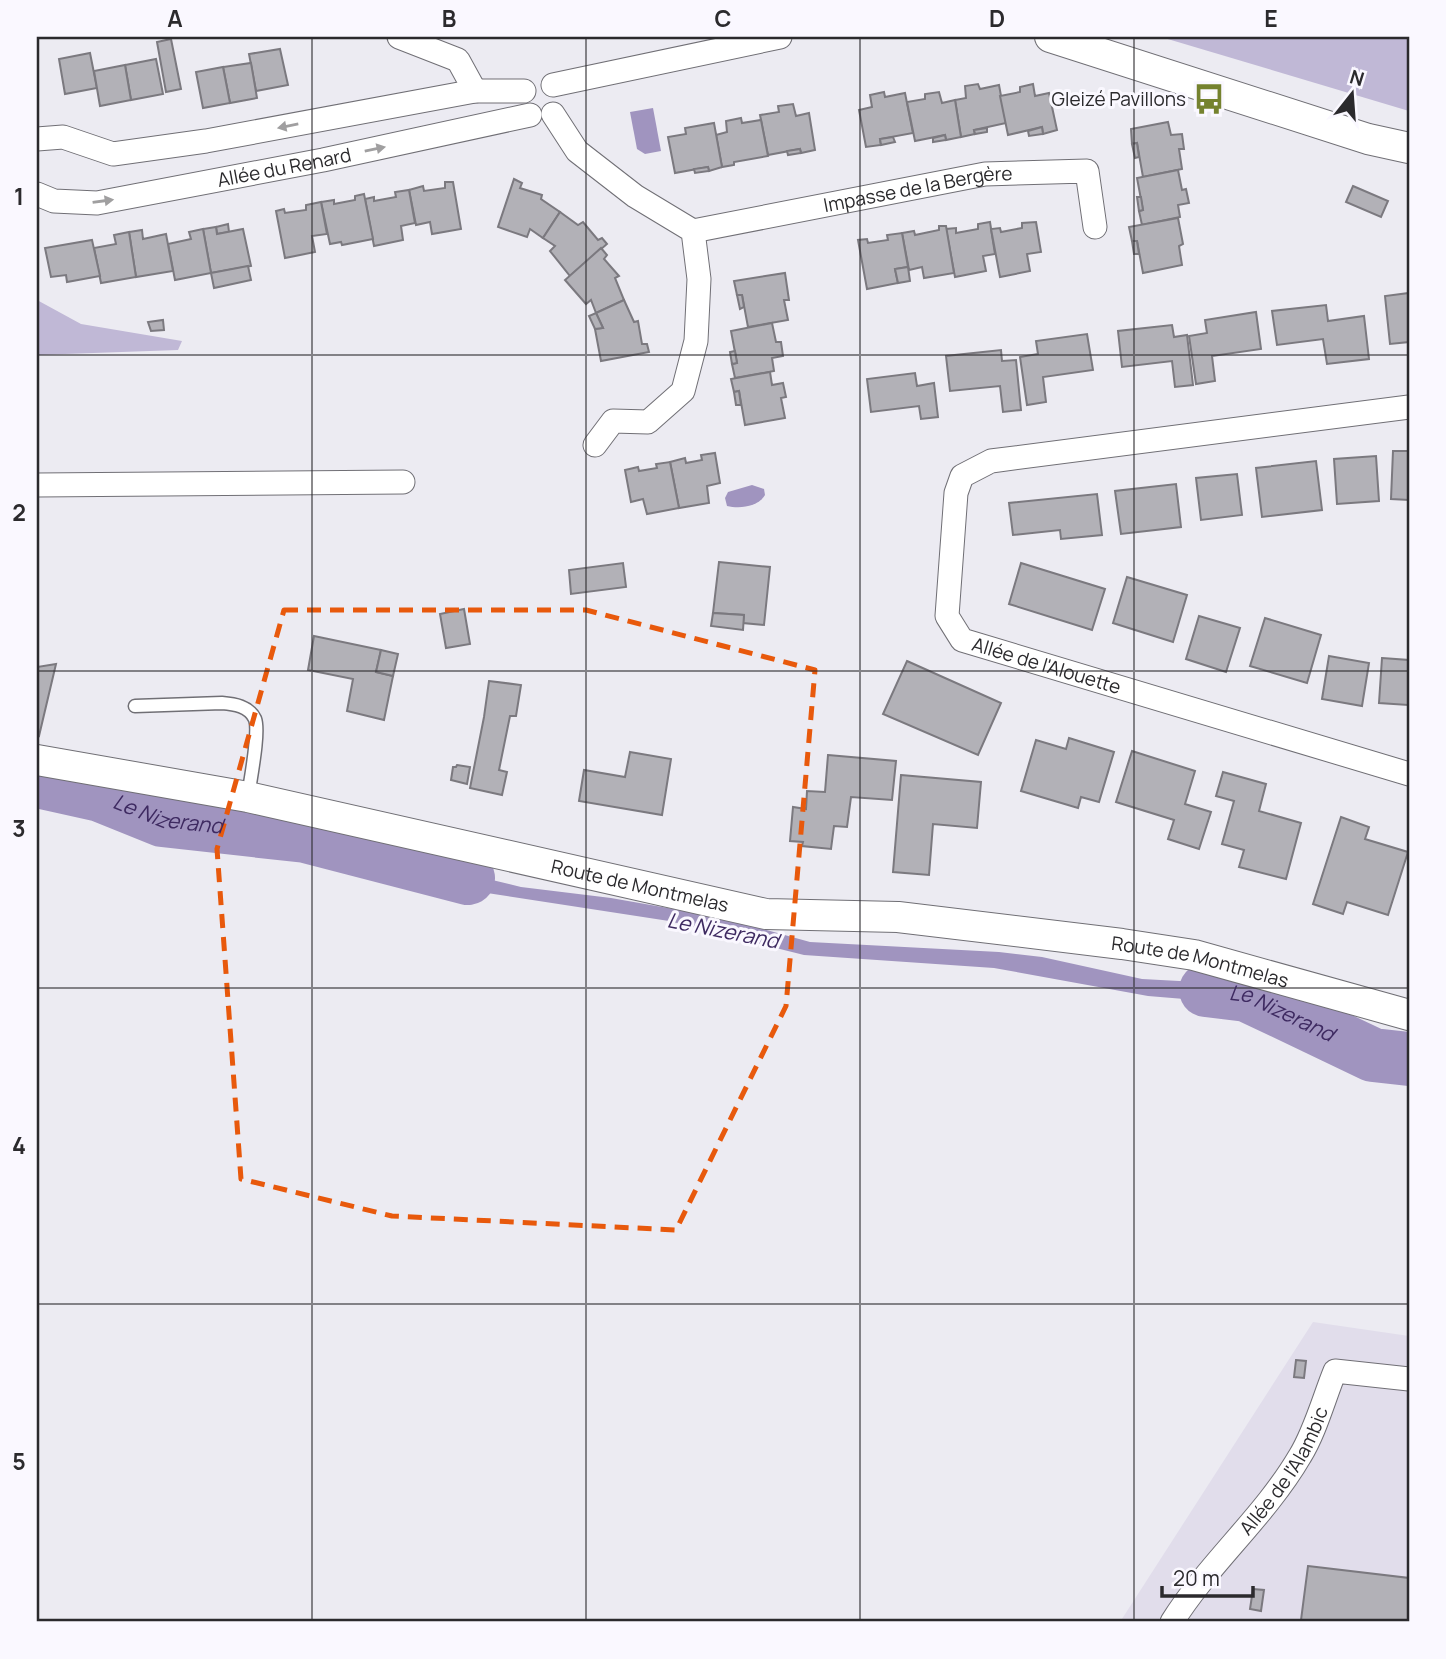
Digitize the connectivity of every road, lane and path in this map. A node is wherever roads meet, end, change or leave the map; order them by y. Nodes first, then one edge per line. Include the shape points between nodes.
1 (399, 37) edge
2 (780, 37) edge
3 (1050, 37) edge
4 (1098, 43) edge
5 (553, 85) junction
6 (475, 91) junction
7 (524, 91) junction
8 (542, 114) junction
9 (37, 139) edge
10 (1368, 139) junction
11 (1409, 148) edge
12 (1409, 163) edge
13 (37, 194) edge
14 (1095, 228) dead end
15 (693, 231) junction
16 (1409, 407) edge
17 (595, 445) dead end
18 (403, 482) dead end
19 (37, 485) edge
20 (135, 706) dead end
21 (37, 760) edge
22 (1409, 774) edge
23 (248, 797) junction
24 (1409, 1015) edge
25 (1409, 1379) edge
26 (1172, 1622) edge

1 - 6 street via 457,60
2 - 5 street
3 - 4 street
4 - 10 street
5 - 7 street via 535,82
5 - 8 street via 559,94 558,108
6 - 7 street, Allée du Renard
6 -> 9 street, Allée du Renard via 113,154 63,138
7 - 8 street via 523,106
13 -> 8 street, Allée du Renard via 54,201 97,203
8 - 15 street via 577,151
10 - 11 street
10 - 12 street
14 - 15 street, Impasse de la Bergère via 1088,161 985,174
15 - 17 street via 699,279 696,341 683,391 648,422 613,421
16 - 22 street, Allée de l'Alouette via 991,461 962,476 956,493 947,616 962,640
18 - 19 street
20 - 23 lane via 222,703 245,708 255,719 256,739
21 - 23 street, Route de Montmelas
23 - 24 street, Route de Montmelas via 766,914 898,917 1194,955
25 - 26 street, Allée de l'Alambic via 1335,1371 1301,1455

